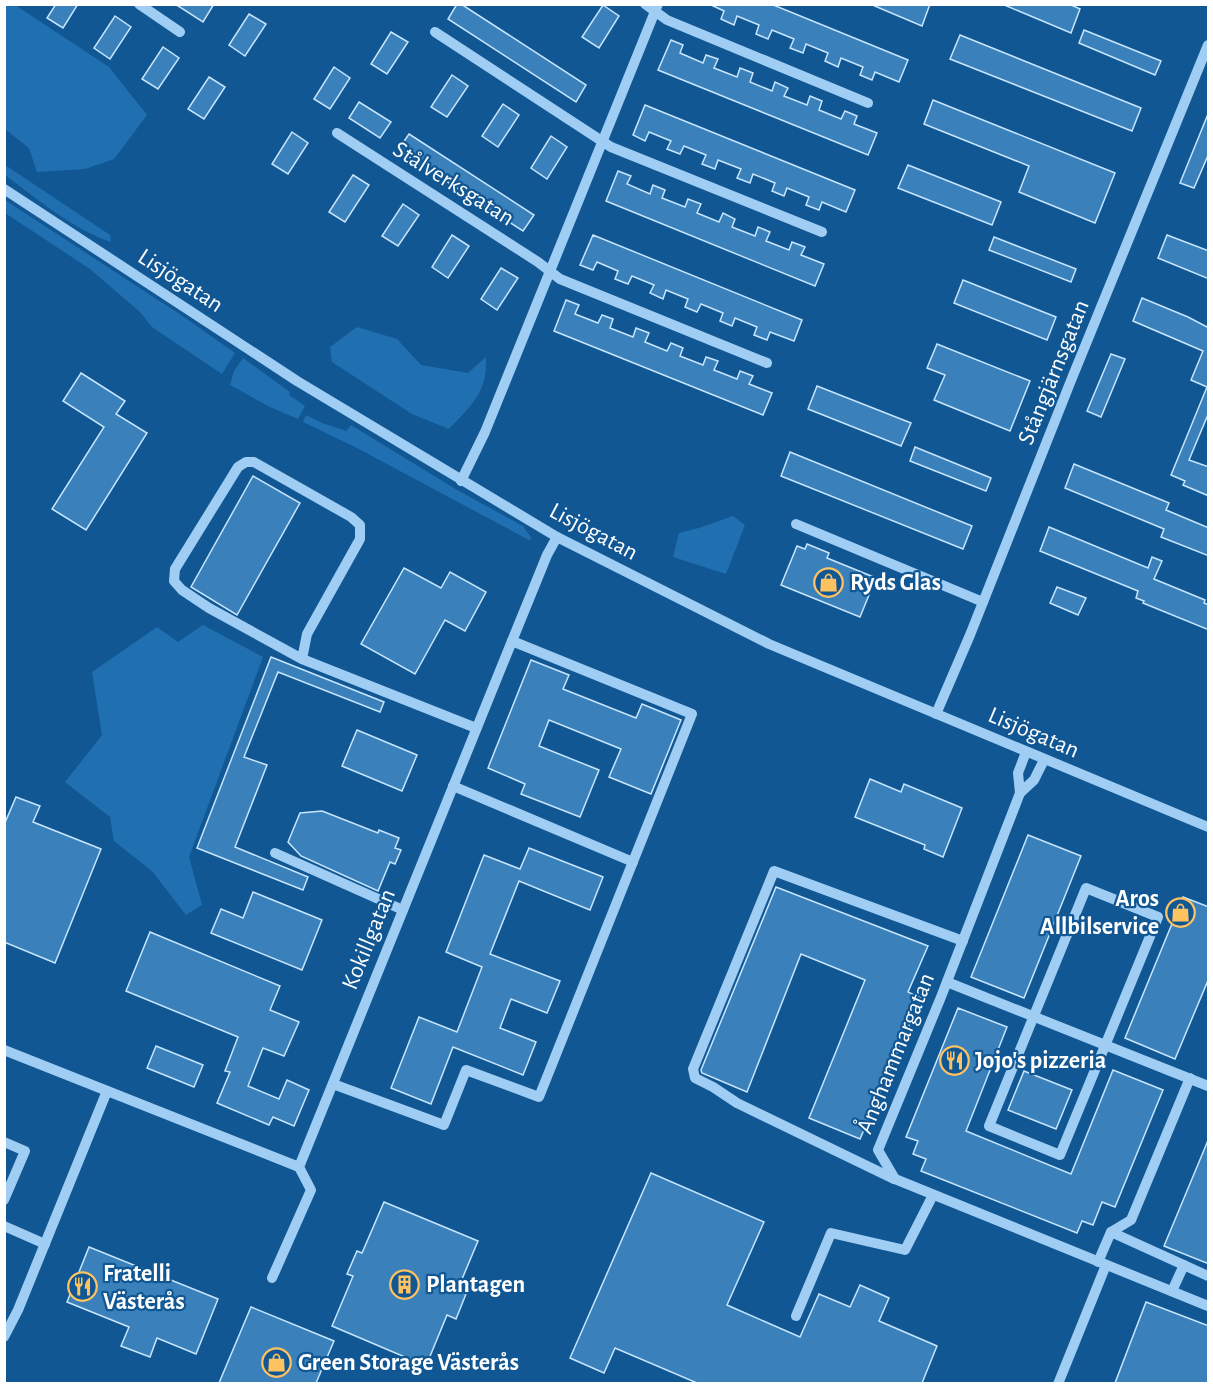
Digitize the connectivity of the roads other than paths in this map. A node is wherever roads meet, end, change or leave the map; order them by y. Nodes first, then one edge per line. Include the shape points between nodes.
1 (139, 4) edge
2 (645, 4) edge
3 (656, 8) edge
4 (180, 32) dead end
5 (435, 32) dead end
6 (1209, 45) edge
7 (868, 103) dead end
8 (336, 133) dead end
9 (602, 141) junction
10 (4, 189) edge
11 (822, 232) dead end
12 (549, 270) junction
13 (767, 363) dead end
14 (461, 481) junction
15 (796, 524) dead end
16 (557, 537) junction
17 (983, 602) junction
18 (512, 641) junction
19 (302, 659) junction
20 (936, 714) junction
21 (476, 728) junction
22 (1026, 752) junction
23 (1044, 760) junction
24 (453, 786) junction
25 (1020, 793) junction
26 (1209, 827) edge
27 (275, 853) dead end
28 (633, 862) junction
29 (403, 910) junction
30 (963, 940) junction
31 (947, 982) junction
32 (1034, 1015) junction
33 (1105, 1045) junction
34 (4, 1050) edge
35 (1190, 1078) junction
36 (333, 1084) junction
37 (1209, 1086) edge
38 (107, 1091) junction
39 (4, 1142) edge
40 (299, 1167) junction
41 (895, 1179) junction
42 (933, 1195) junction
43 (4, 1200) edge
44 (4, 1226) edge
45 (1111, 1232) junction
46 (45, 1244) junction
47 (1102, 1263) junction
48 (1184, 1265) junction
49 (1209, 1276) edge
50 (272, 1278) dead end
51 (1172, 1291) junction
52 (1209, 1306) edge
53 (796, 1316) dead end
54 (4, 1337) edge
55 (1058, 1383) edge

1 - 4 street
2 - 3 street
3 - 7 street via 667,20
3 - 9 street
5 - 9 street
6 - 17 street, Stångjärnsgatan
8 - 12 street, Stålverksgatan
9 - 11 street
9 - 12 street
10 - 14 street, Lisjögatan via 297,381
12 - 13 street, Stålverksgatan via 560,279
12 - 14 street via 485,432
14 - 16 street, Lisjögatan
15 - 17 street
16 - 18 street, Kokillgatan
16 - 20 street, Lisjögatan via 769,644
17 - 20 street, Stångjärnsgatan
18 - 21 street, Kokillgatan
18 - 28 street via 692,714
19 - 19 street via 208,608 174,581 175,569 238,467 246,462 254,462 360,525 360,539 306,633
19 - 21 street
20 - 22 street, Lisjögatan
21 - 24 street, Kokillgatan
22 - 23 street, Lisjögatan
22 - 25 street, Ånghammargatan via 1018,773
23 - 25 street, Ånghammargatan via 1034,780
23 - 26 street, Lisjögatan
24 - 28 street
24 - 29 street, Kokillgatan
25 - 30 street, Ånghammargatan
27 - 29 street
28 - 36 street via 539,1097 466,1070 444,1125
29 - 36 street, Kokillgatan
30 - 31 street, Ånghammargatan
30 - 41 street via 774,871 693,1069 695,1078 737,1103
31 - 32 street
31 - 41 street, Ånghammargatan via 878,1150
32 - 33 street
32 - 33 street via 989,1126 1060,1155
32 - 33 street via 1086,888 1158,917
33 - 35 street
34 - 38 street
35 - 37 street
35 - 45 street via 1131,1220
36 - 40 street, Kokillgatan
38 - 40 street
38 - 46 street
39 - 43 street via 25,1151
40 - 50 street via 310,1190
41 - 42 street
42 - 47 street
42 - 53 street via 906,1250 831,1233
44 - 46 street
45 - 47 street
45 - 48 street
46 - 54 street
47 - 51 street
47 - 55 street
48 - 49 street
48 - 51 street
51 - 52 street

